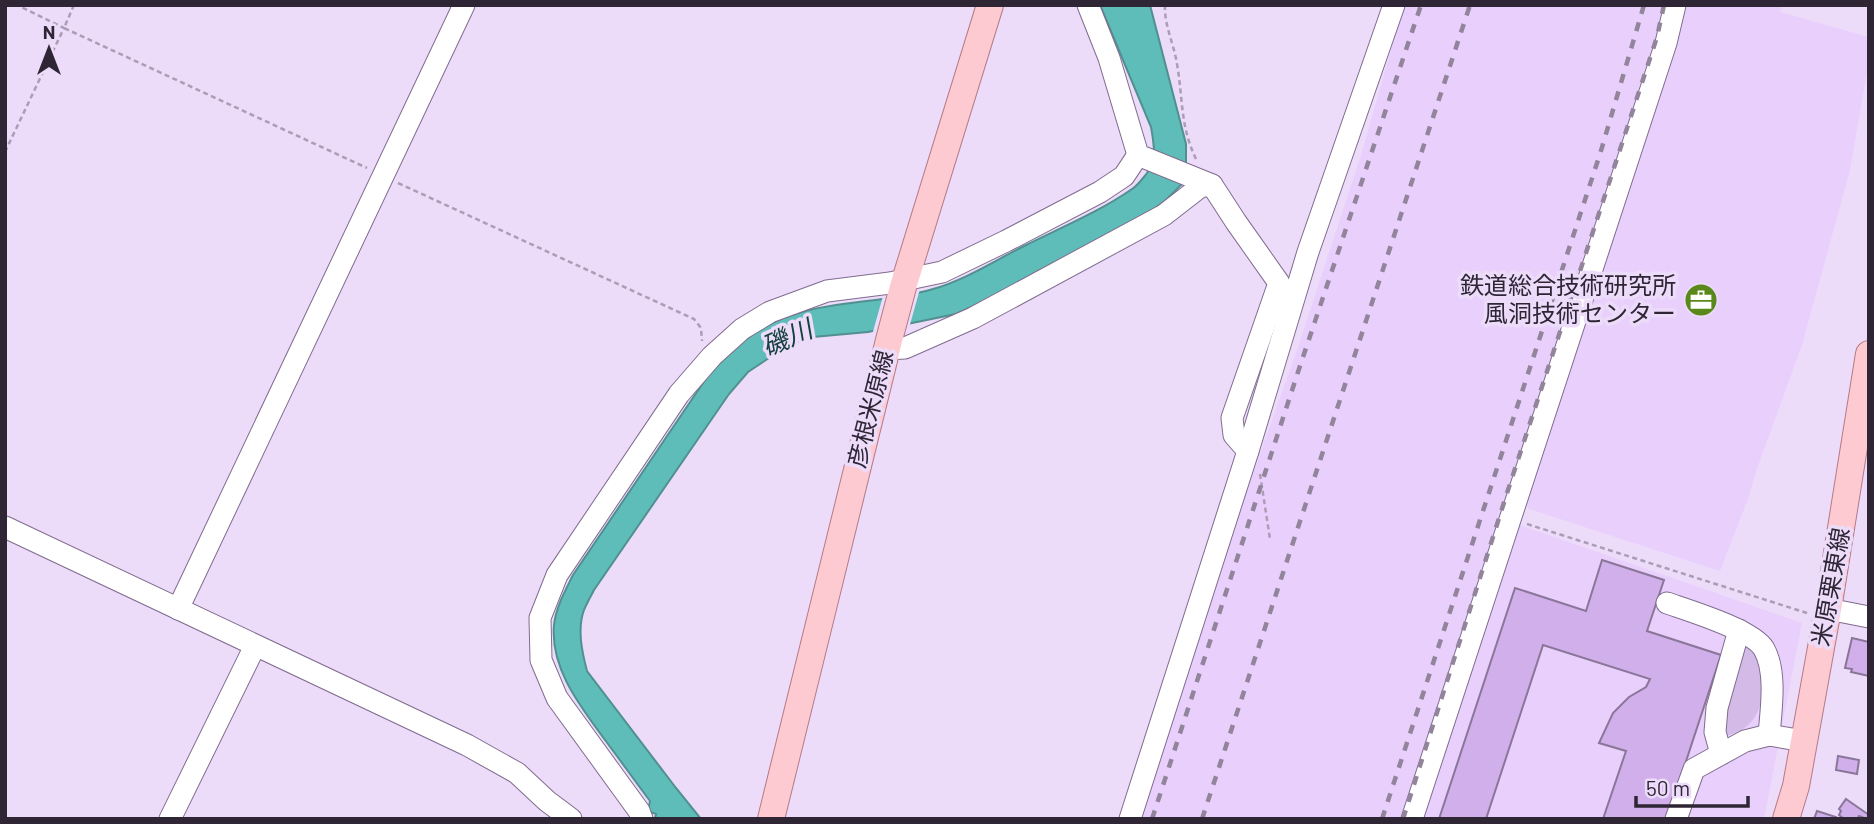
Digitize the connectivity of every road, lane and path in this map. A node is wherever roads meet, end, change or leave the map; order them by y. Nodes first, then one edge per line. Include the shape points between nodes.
1 (17, 5) edge
2 (464, 5) edge
3 (990, 5) edge
4 (1088, 5) edge
5 (1165, 5) edge
6 (1394, 5) edge
7 (1675, 5) edge
8 (5, 152) edge
9 (1141, 157) junction
10 (1207, 182) junction
11 (904, 283) junction
12 (887, 344) junction
13 (1869, 354) edge
14 (1248, 451) junction
15 (1260, 475) dead end
16 (1520, 522) dead end
17 (5, 527) edge
18 (1270, 540) dead end
19 (1667, 603) dead end
20 (178, 609) junction
21 (1818, 611) junction
22 (1869, 617) edge
23 (1739, 630) junction
24 (255, 646) junction
25 (1769, 735) junction
26 (1804, 741) junction
27 (1721, 754) junction
28 (170, 819) edge
29 (571, 819) edge
30 (642, 819) edge
31 (771, 819) edge
32 (1130, 819) edge
33 (1412, 819) edge
34 (1676, 819) edge
35 (1786, 819) edge

1 - 8 path via 64,28
2 - 20 street
3 - 11 main road, 彦根米原線
4 - 9 street
5 - 10 path via 1183,124
6 - 14 street via 1308,252
7 - 33 street
9 - 10 street
9 - 11 street via 1100,192 942,272
10 - 12 street via 1164,215 973,318 905,348
10 - 14 street via 1279,283 1232,418 1234,435
11 - 12 main road, 彦根米原線
11 - 30 street via 827,291 770,312 742,329 679,394 557,575 540,618 541,660 557,698
12 - 31 main road, 彦根米原線
13 - 21 main road, 米原栗東線
14 - 32 street
15 - 18 path
16 - 21 path
17 - 20 street
19 - 23 street
20 - 24 street
21 - 22 street
21 - 26 main road, 米原栗東線
23 - 25 street via 1763,647 1770,662
23 - 27 street via 1717,708 1715,732
24 - 28 street
24 - 29 street via 467,745 517,773
25 - 26 street
25 - 27 street
26 - 35 main road, 米原栗東線
27 - 34 street via 1694,769

